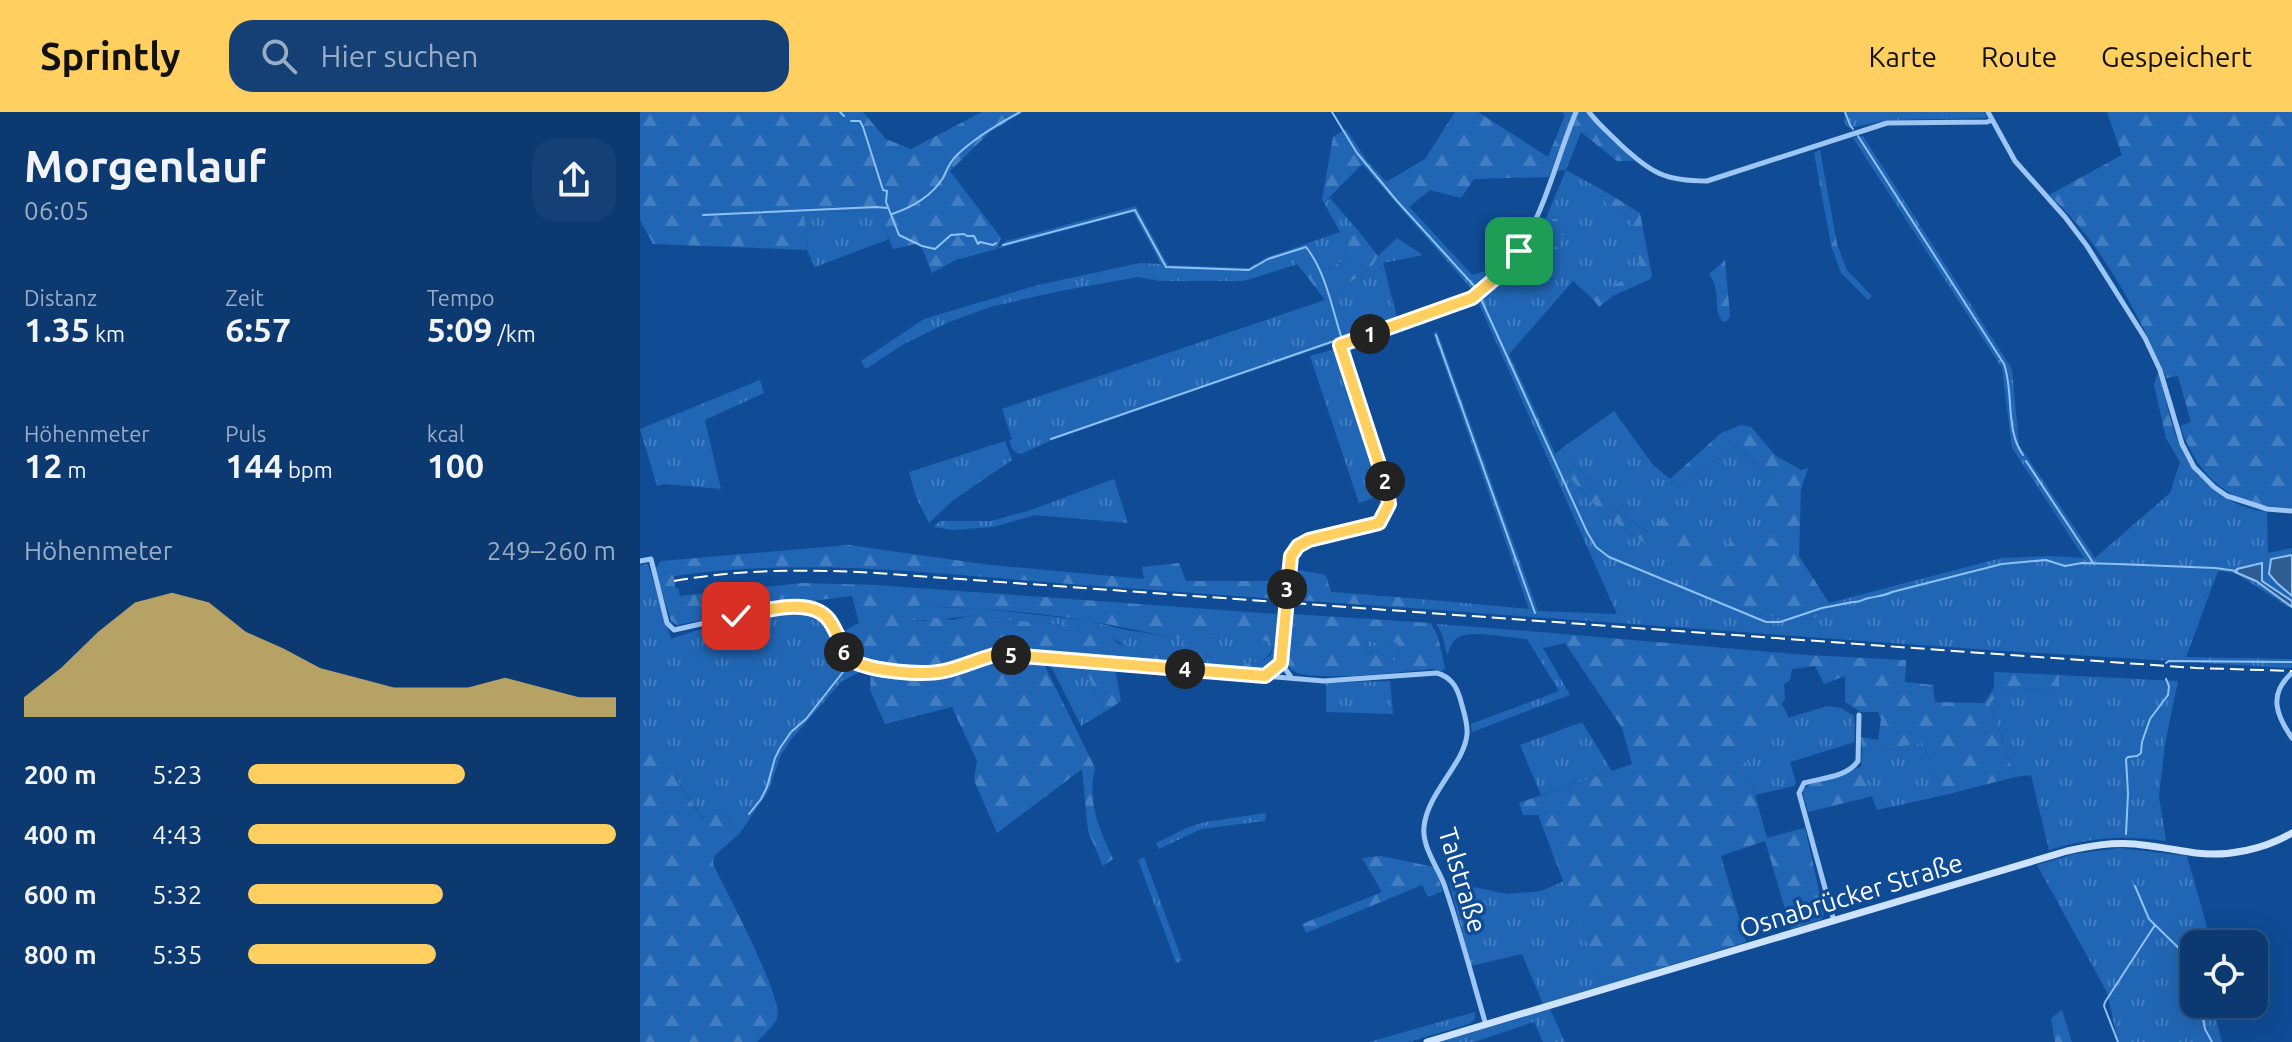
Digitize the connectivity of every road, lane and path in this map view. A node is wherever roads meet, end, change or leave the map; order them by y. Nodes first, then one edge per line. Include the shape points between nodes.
1 (1576, 112) edge
2 (1589, 112) edge
3 (1988, 112) edge
4 (1992, 120) junction
5 (2292, 511) edge
6 (640, 561) edge
7 (1281, 663) junction
8 (2292, 673) edge
9 (1265, 676) junction
10 (1292, 678) junction
11 (1859, 715) dead end
12 (2292, 738) edge
13 (2292, 833) edge
14 (1834, 921) junction
15 (1486, 1025) junction
16 (1427, 1042) edge

1 - 7 street, bridge via 1528,235 1499,275 1472,298 1340,345 1389,504 1379,523 1309,540 1291,556
2 - 4 street via 1643,165 1663,176 1693,181 1729,175 1887,123
3 - 4 street
4 - 5 street via 2015,161 2087,246 2145,338 2194,467 2227,496
6 - 9 street, Talstraße via 651,559 667,623 674,630 808,606 830,621 850,660 869,667 939,672 999,654
7 - 9 street
7 - 10 street
8 - 12 street via 2277,699
9 - 10 street, Talstraße
10 - 15 street, Talstraße via 1324,681 1437,673 1458,691 1466,742 1429,807 1424,840 1443,882
11 - 14 street via 1855,766 1804,783 1799,793
13 - 14 main road, Osnabrücker Straße via 2261,847 2219,854 2134,844 2088,847
14 - 15 main road, Osnabrücker Straße
15 - 16 main road, Osnabrücker Straße

